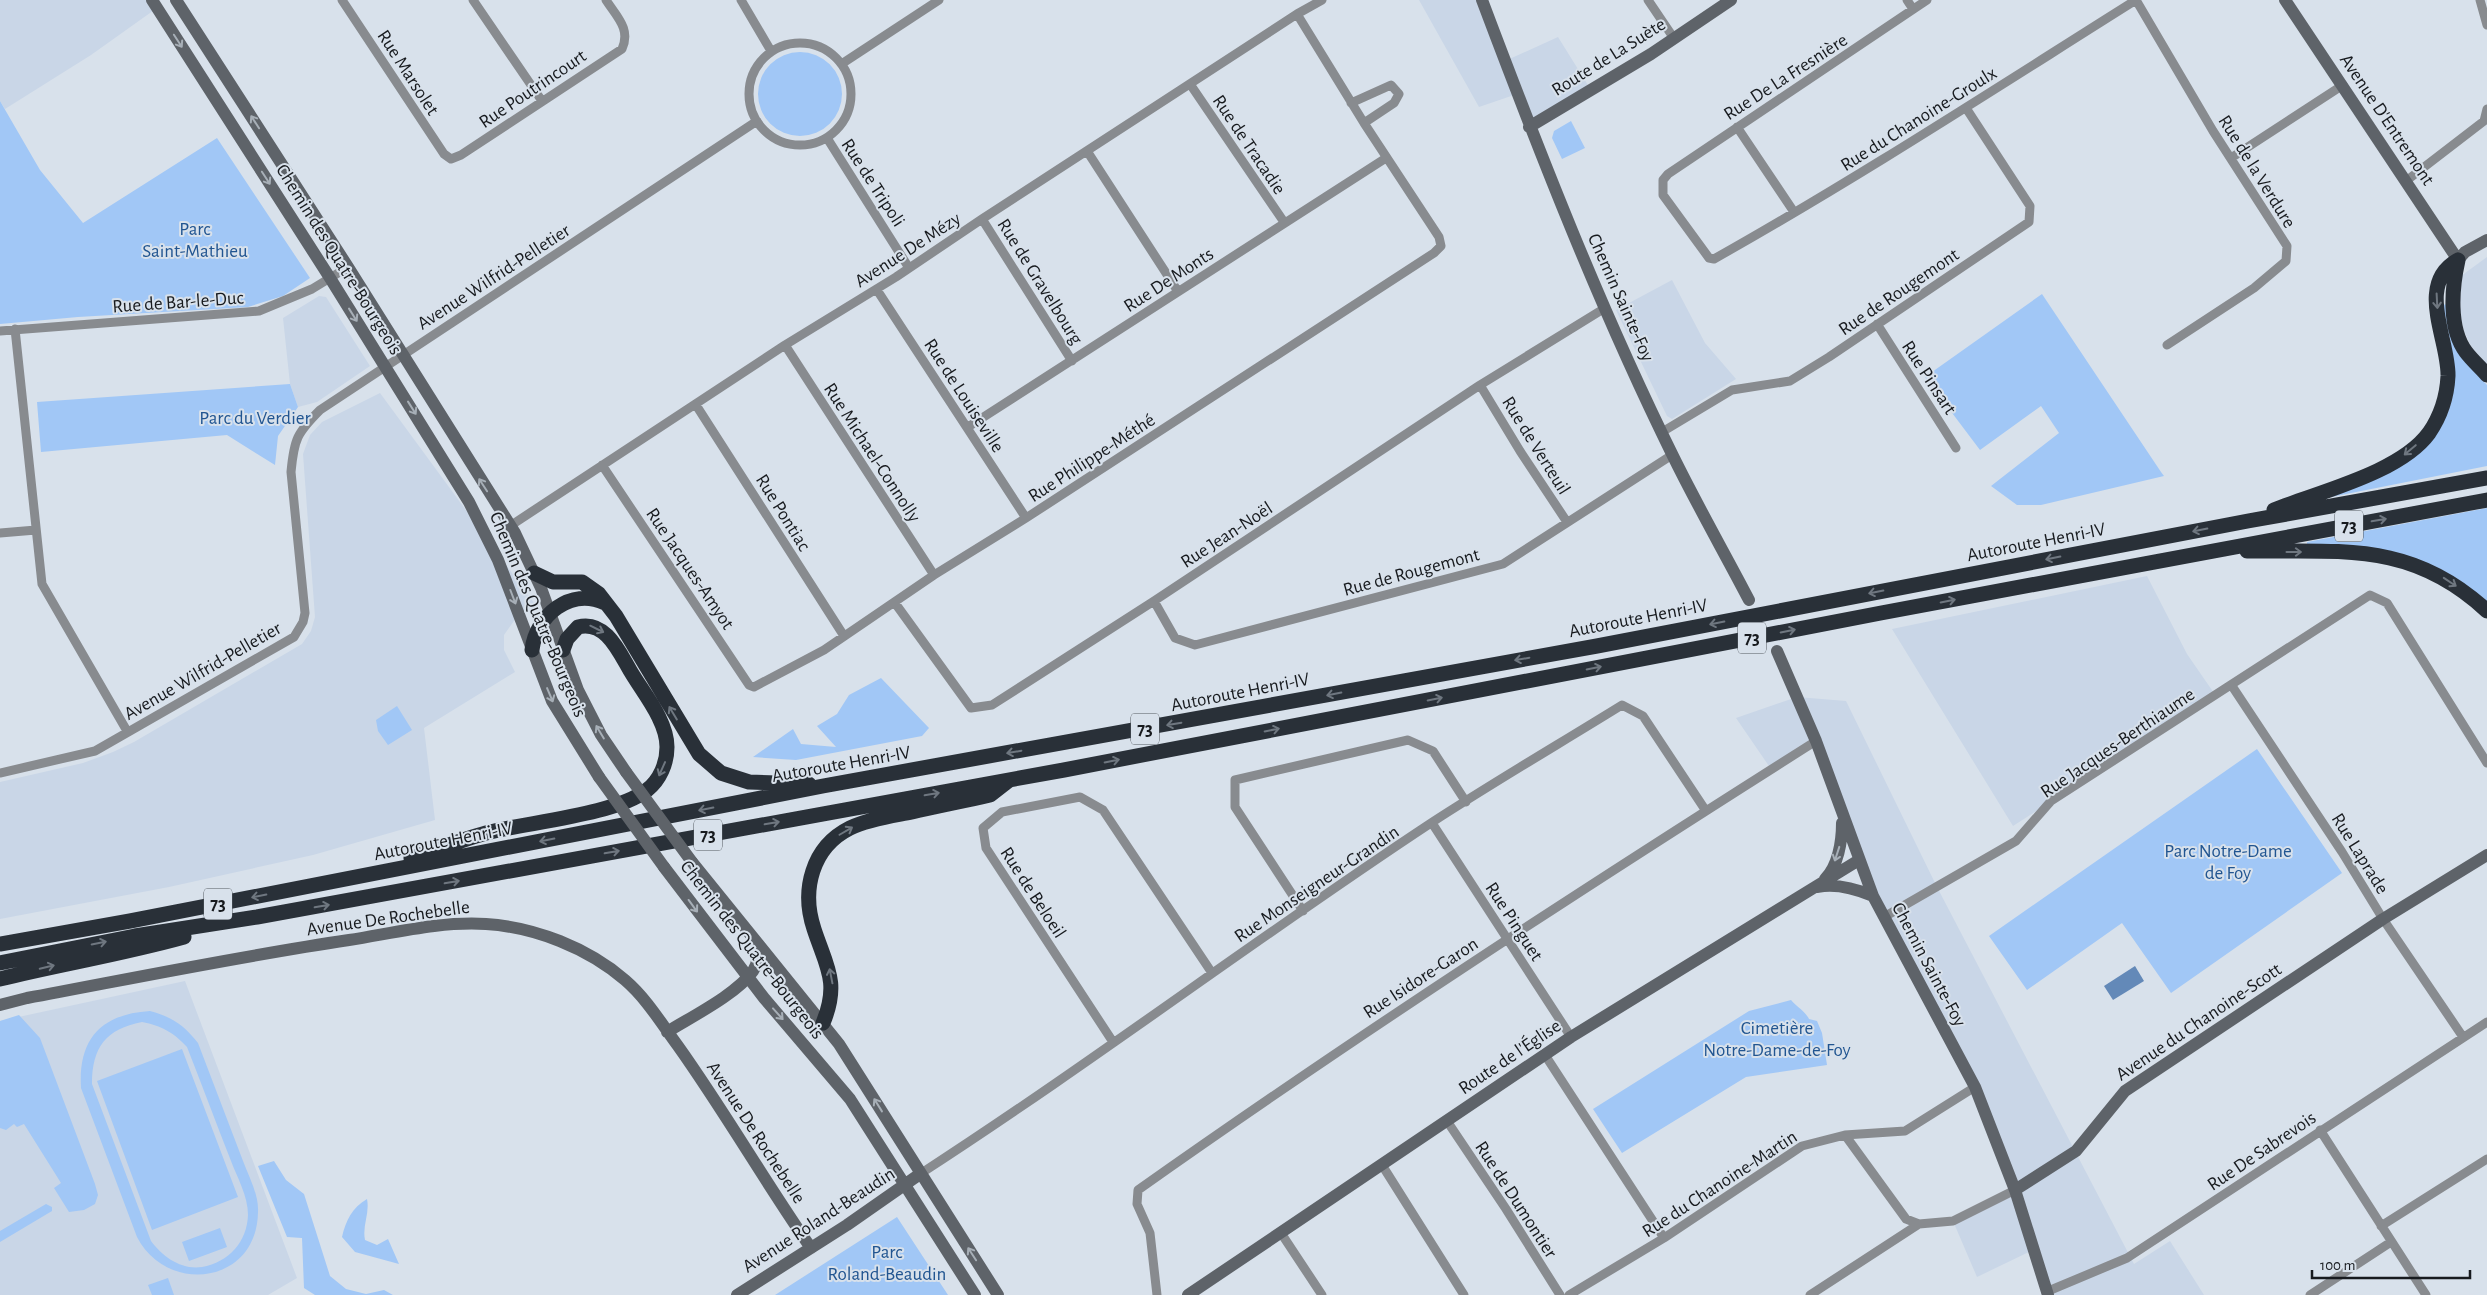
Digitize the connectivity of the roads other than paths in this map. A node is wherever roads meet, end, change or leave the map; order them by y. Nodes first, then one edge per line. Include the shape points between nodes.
1 (152, 0) edge
2 (176, 0) edge
3 (342, 0) edge
4 (473, 0) edge
5 (606, 0) edge
6 (741, 0) edge
7 (939, 0) edge
8 (1322, 0) edge
9 (1482, 0) edge
10 (1648, 0) edge
11 (1731, 0) edge
12 (1907, 0) edge
13 (1927, 0) edge
14 (2136, 0) edge
15 (2285, 0) edge
16 (2480, 0) edge
17 (1913, 9) junction
18 (1297, 14) junction
19 (2487, 25) edge
20 (1673, 37) junction
21 (771, 51) junction
22 (843, 63) junction
23 (1190, 84) junction
24 (2343, 85) junction
25 (542, 100) junction
26 (1351, 103) junction
27 (1966, 108) junction
28 (2487, 110) edge
29 (757, 121) junction
30 (1364, 123) junction
31 (1529, 127) junction
32 (1737, 127) junction
33 (827, 138) junction
34 (1087, 151) junction
35 (1386, 158) junction
36 (2231, 158) junction
37 (451, 159) joint
38 (2406, 181) junction
39 (1794, 212) junction
40 (982, 219) junction
41 (1284, 222) junction
42 (2487, 240) edge
43 (1714, 259) joint
44 (2458, 260) junction
45 (348, 266) junction
46 (909, 268) junction
47 (330, 278) junction
48 (877, 290) junction
49 (1177, 290) junction
50 (1604, 308) junction
51 (1877, 324) junction
52 (15, 329) junction
53 (0, 331) edge
54 (2167, 345) dead end
55 (785, 346) junction
56 (403, 355) junction
57 (1072, 361) junction
58 (386, 367) junction
59 (2487, 375) edge
60 (1480, 385) junction
61 (696, 405) junction
62 (968, 427) junction
63 (1662, 432) junction
64 (1956, 448) dead end
65 (1672, 455) junction
66 (602, 465) junction
67 (2487, 478) edge
68 (2487, 500) edge
69 (1026, 518) junction
70 (2248, 521) junction
71 (1567, 522) junction
72 (510, 526) junction
73 (36, 530) junction
74 (0, 533) edge
75 (2210, 551) junction
76 (534, 573) junction
77 (934, 575) junction
78 (1749, 600) dead end
79 (1154, 601) junction
80 (605, 602) junction
81 (895, 603) junction
82 (2487, 611) edge
83 (550, 613) junction
84 (844, 636) junction
85 (532, 650) junction
86 (563, 650) junction
87 (1777, 651) dead end
88 (2232, 686) junction
89 (754, 687) joint
90 (127, 731) junction
91 (1816, 740) junction
92 (2487, 763) edge
93 (0, 773) edge
94 (1011, 779) junction
95 (823, 786) junction
96 (1466, 802) junction
97 (1706, 811) junction
98 (1842, 814) junction
99 (1432, 823) junction
100 (2487, 854) edge
101 (1859, 860) junction
102 (352, 878) junction
103 (1816, 888) junction
104 (1873, 896) junction
105 (1303, 911) junction
106 (256, 917) junction
107 (1884, 917) junction
108 (2383, 919) junction
109 (1507, 940) junction
110 (0, 944) edge
111 (759, 945) junction
112 (0, 963) edge
113 (1212, 973) junction
114 (747, 977) junction
115 (0, 979) edge
116 (0, 1005) edge
117 (823, 1022) junction
118 (2487, 1022) edge
119 (667, 1032) junction
120 (1571, 1037) junction
121 (2462, 1037) junction
122 (1113, 1042) junction
123 (1545, 1055) junction
124 (1975, 1087) junction
125 (1447, 1121) junction
126 (2320, 1130) junction
127 (1846, 1134) junction
128 (2487, 1159) edge
129 (1382, 1165) junction
130 (920, 1174) junction
131 (905, 1185) junction
132 (2015, 1190) junction
133 (1919, 1224) junction
134 (2381, 1226) junction
135 (1281, 1233) junction
136 (1664, 1238) junction
137 (2391, 1242) junction
138 (811, 1248) junction
139 (2047, 1293) edge
140 (737, 1295) edge
141 (975, 1295) edge
142 (998, 1295) edge
143 (1157, 1295) edge
144 (1188, 1295) edge
145 (1322, 1295) edge
146 (1464, 1295) edge
147 (1560, 1295) edge
148 (1569, 1295) edge
149 (1810, 1295) edge
150 (2310, 1295) edge
151 (2426, 1295) edge

1 -> 47 main road, Chemin des Quatre-Bourgeois
45 -> 2 main road, Chemin des Quatre-Bourgeois
3 - 37 street, Rue Marsolet via 444,154
4 - 25 street
5 - 25 street, Rue Poutrincourt via 626,32 622,48
6 - 21 street
7 - 22 street
8 - 18 street, Avenue De Mézy
9 - 31 main road, Chemin Sainte-Foy
10 - 20 street
11 - 20 main road, Route de La Suète
12 - 17 street
13 - 17 street, Rue De La Fresnière
14 - 27 street, Rue du Chanoine-Groulx
14 - 36 street, Rue de la Verdure
15 - 24 main road, Avenue D'Entremont
16 - 19 street
17 - 32 street, Rue De La Fresnière
18 - 23 street, Avenue De Mézy
18 - 26 street
20 - 31 main road, Route de La Suète via 1651,54
21 - 22 street via 786,44 802,42 818,45
21 - 29 street via 759,62 748,92 750,108
22 - 33 street via 852,97 839,128
23 - 34 street, Avenue De Mézy
23 - 41 street, Rue de Tracadie
24 - 36 street
24 - 38 main road, Avenue D'Entremont
25 - 37 street, Rue Poutrincourt
26 - 30 street
26 - 30 street via 1391,85 1399,94 1394,103
27 - 39 street, Rue du Chanoine-Groulx
27 - 51 street, Rue de Rougemont via 2030,206 2029,222
28 - 38 street via 2484,121
29 - 33 street via 768,134 781,142 804,145
29 - 56 street, Avenue Wilfrid-Pelletier
30 - 35 street
31 - 50 main road, Chemin Sainte-Foy
32 - 39 street
32 - 43 street, Rue De La Fresnière via 1663,180 1663,195 1709,258
33 - 46 street, Rue de Tripoli
34 - 40 street, Avenue De Mézy
34 - 49 street
35 - 41 street, Rue De Monts
35 - 69 street, Rue Philippe-Méthé via 1441,246
36 - 54 street, Rue de la Verdure via 2287,246 2286,261 2254,288
38 - 44 main road, Avenue D'Entremont
39 - 43 street, Rue du Chanoine-Groulx
40 - 46 street, Avenue De Mézy
40 - 57 street, Rue de Gravelbourg
41 - 49 street, Rue De Monts
42 - 44 main road
44 - 59 highway via 2452,302 2460,339 2465,351
44 -> 70 highway via 2450,265 2437,284 2436,299 2448,375 2445,400 2428,434 2407,453 2374,473
45 - 47 street, Rue de Bar-le-Duc
45 - 56 main road, Chemin des Quatre-Bourgeois
46 - 48 street, Avenue De Mézy
47 - 52 street, Rue de Bar-le-Duc via 258,312
47 -> 58 main road, Chemin des Quatre-Bourgeois
48 - 55 street, Avenue De Mézy
48 - 62 street, Rue de Louiseville
49 - 57 street, Rue De Monts
50 - 60 street, Rue Jean-Noël
50 - 63 main road, Chemin Sainte-Foy
51 - 63 street, Rue de Rougemont via 1790,381 1732,390
51 - 64 street, Rue Pinsart
52 - 53 street, Rue de Bar-le-Duc
52 - 73 street
55 - 61 street, Avenue De Mézy
55 - 77 street, Rue Michael-Connolly
56 - 58 street, Avenue Wilfrid-Pelletier
72 -> 56 main road, Chemin des Quatre-Bourgeois
57 - 62 street, Rue De Monts
58 -> 85 main road, Chemin des Quatre-Bourgeois via 477,515
58 - 90 street, Avenue Wilfrid-Pelletier via 320,410 300,430 293,449 291,472 304,613 294,637
60 - 71 street, Rue de Verteuil
60 - 79 street, Rue Jean-Noël
61 - 66 street, Avenue De Mézy
61 - 84 street, Rue Pontiac
62 - 69 street, Rue de Louiseville
63 - 65 main road, Chemin Sainte-Foy
65 - 71 street, Rue de Rougemont
65 - 78 main road, Chemin Sainte-Foy
66 - 72 street, Avenue De Mézy
66 - 89 street, Rue Jacques-Amyot via 749,685
67 - 70 highway, Autoroute Henri-IV / 73
75 -> 68 highway, 73
69 - 77 street, Rue Philippe-Méthé
70 -> 95 highway, Autoroute Henri-IV / 73 via 1597,646
71 - 79 street, Rue de Rougemont via 1503,564 1194,645 1175,638
72 - 76 main road, Chemin des Quatre-Bourgeois
73 - 74 street
73 - 90 street via 42,584
75 -> 82 highway via 2338,550 2393,558 2419,565 2444,578
94 -> 75 highway, 73
76 - 80 highway via 552,582 582,582
76 - 83 main road, Chemin des Quatre-Bourgeois
77 - 81 street, Rue Philippe-Méthé
79 - 81 street, Rue Jean-Noël via 992,705 971,708
80 - 83 highway via 596,598 578,598
95 -> 80 highway via 799,782 749,782 721,773 708,763 691,743
81 - 84 street, Rue Philippe-Méthé
83 - 85 highway via 537,629
83 - 86 main road, Chemin des Quatre-Bourgeois
84 - 89 street, Rue Philippe-Méthé
85 -> 114 main road, Chemin des Quatre-Bourgeois, bridge via 552,701 599,777
86 -> 102 highway via 572,631 586,625 602,630 620,655 665,734 664,764 648,790 624,803 486,833
111 -> 86 main road, Chemin des Quatre-Bourgeois, bridge via 692,862 601,735
87 - 91 main road, Chemin Sainte-Foy
88 - 92 street, Rue Jacques-Berthiaume via 2372,595 2388,603
88 - 107 street, Rue Jacques-Berthiaume via 2052,801 2016,841
88 - 108 street, Rue Laprade
90 - 93 street, Avenue Wilfrid-Pelletier via 95,751
91 - 97 street, Rue Isidore-Garon
91 - 98 main road, Chemin Sainte-Foy
106 -> 94 highway, 73
117 -> 94 highway via 832,995 831,978 813,928 808,898 811,874 819,856 838,836 859,824 990,795
95 -> 102 highway, Autoroute Henri-IV / 73
96 - 97 street, Rue Monseigneur-Grandin via 1622,705 1643,716
96 - 99 street, Rue Monseigneur-Grandin
96 - 105 street via 1433,751 1408,740 1235,780 1235,807
97 - 109 street, Rue Isidore-Garon
98 - 101 main road, Chemin Sainte-Foy
98 -> 103 main road via 1842,839 1831,873
99 - 105 street, Rue Monseigneur-Grandin
99 - 109 street, Rue Pinguet
100 - 108 main road, Avenue du Chanoine-Scott
101 - 103 main road, Route de l'Église
101 - 104 main road, Chemin Sainte-Foy
102 -> 110 highway, Autoroute Henri-IV / 73
103 - 104 main road via 1827,885
103 - 120 main road, Route de l'Église
104 - 107 main road, Chemin Sainte-Foy
105 - 113 street, Rue Monseigneur-Grandin
112 -> 106 highway, 73 via 135,936
115 -> 106 highway via 137,950
107 - 124 main road, Chemin Sainte-Foy
108 - 121 street, Rue Laprade
108 - 132 main road, Avenue du Chanoine-Scott via 2125,1091 2076,1151
109 - 120 street, Rue Pinguet
109 - 143 street, Rue Isidore-Garon via 1288,1084 1138,1190 1137,1204 1150,1234
111 - 114 main road via 756,962
111 - 117 main road, Chemin des Quatre-Bourgeois
113 - 122 street, Rue Monseigneur-Grandin
113 - 122 street, Rue de Beloeil via 1103,810 1080,798 1002,812 983,828 986,848
114 - 119 main road
114 -> 131 main road, Chemin des Quatre-Bourgeois via 850,1100
116 - 119 main road, Avenue De Rochebelle via 310,946 438,926 486,924 532,932 577,949 602,963 650,1004
130 -> 117 main road, Chemin des Quatre-Bourgeois
118 - 121 street, Rue De Sabrevois
119 - 138 main road, Avenue De Rochebelle via 731,1123
120 - 123 main road, Route de l'Église
121 - 126 street, Rue De Sabrevois
122 - 130 street, Rue Monseigneur-Grandin via 1002,1121
123 - 125 main road, Route de l'Église
123 - 136 street
124 - 127 street, Rue du Chanoine-Martin via 1905,1131
124 - 132 main road, Chemin Sainte-Foy
125 - 129 main road, Route de l'Église
125 - 147 street, Rue de Dumontier
126 - 134 street
126 - 139 street, Rue De Sabrevois via 2128,1258
127 - 133 street via 1906,1219
127 - 136 street, Rue du Chanoine-Martin via 1802,1146
128 - 134 street
129 - 135 main road, Route de l'Église
129 - 146 street
130 - 131 main road, Avenue Roland-Beaudin
142 -> 130 main road, Chemin des Quatre-Bourgeois
131 - 138 main road, Avenue Roland-Beaudin
131 - 141 main road, Chemin des Quatre-Bourgeois
132 - 133 street, Avenue du Chanoine-Scott via 1953,1221
132 - 139 main road, Chemin Sainte-Foy
133 - 149 street, Avenue du Chanoine-Scott
134 - 137 street
135 - 144 main road, Route de l'Église
135 - 145 street
136 - 148 street, Rue du Chanoine-Martin
137 - 150 street
137 - 151 street
138 - 140 main road, Avenue Roland-Beaudin

